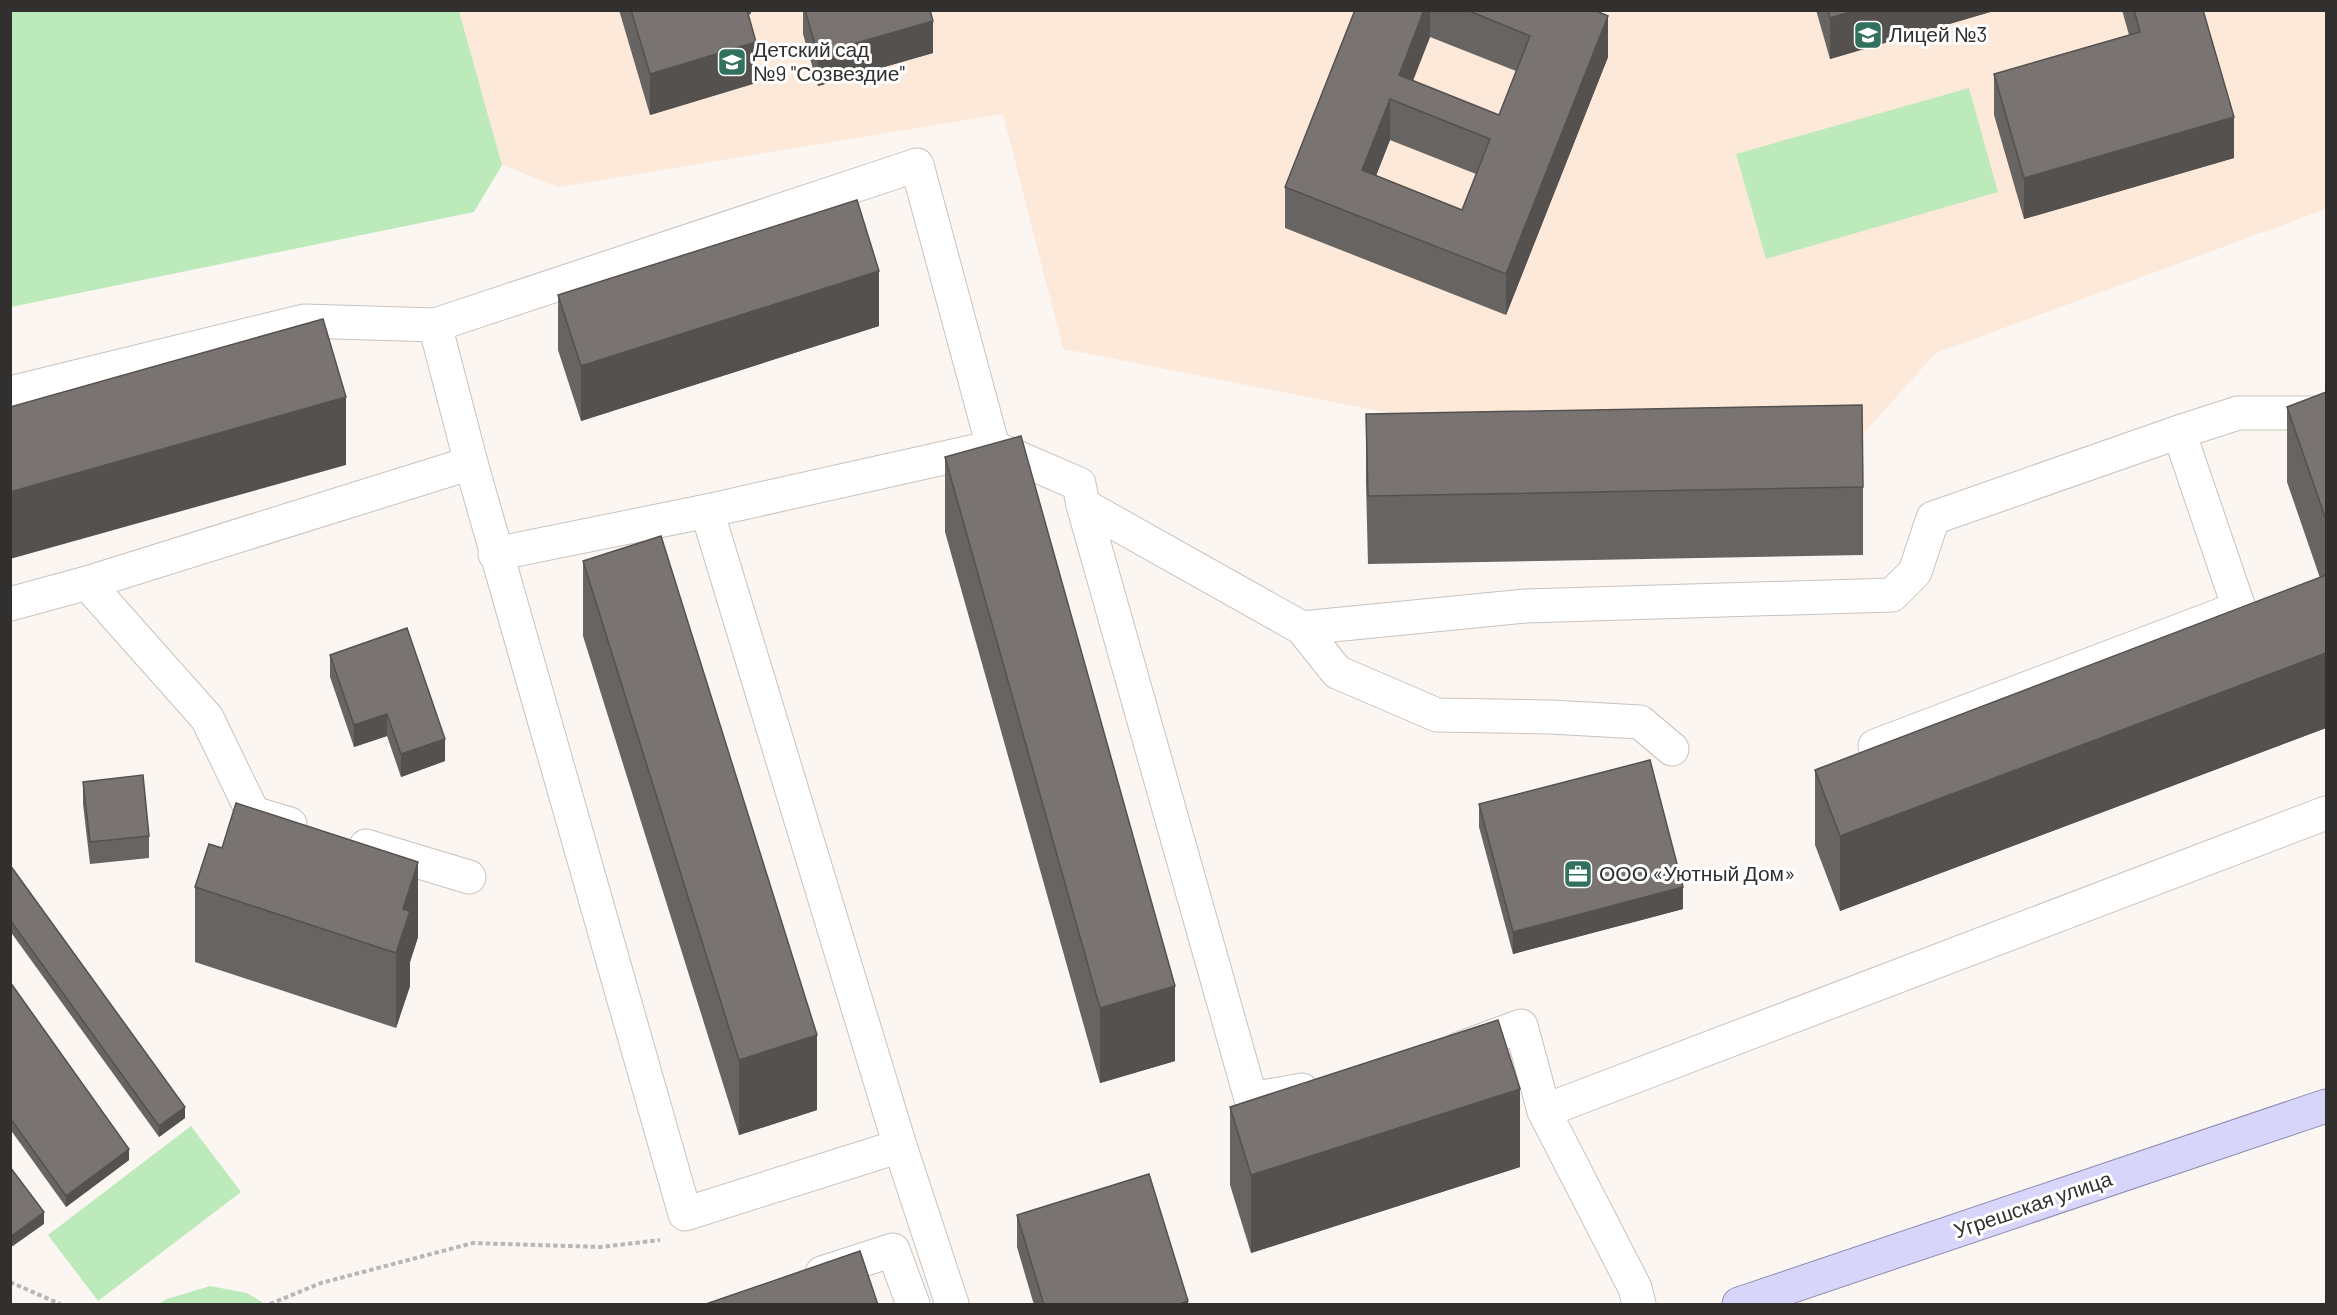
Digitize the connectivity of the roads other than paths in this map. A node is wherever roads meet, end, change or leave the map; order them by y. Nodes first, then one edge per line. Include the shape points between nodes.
1 (435, 325) junction
2 (10, 393) edge
3 (2326, 413) edge
4 (2179, 432) junction
5 (993, 447) junction
6 (471, 463) junction
7 (1083, 505) junction
8 (707, 511) junction
9 (495, 554) junction
10 (87, 583) junction
11 (10, 604) edge
12 (1302, 628) junction
13 (1875, 746) edge
14 (1672, 749) dead end
15 (2326, 813) edge
16 (469, 877) dead end
17 (1433, 1059) edge
18 (1331, 1085) edge
19 (2326, 1106) edge
20 (1544, 1111) junction
21 (900, 1146) junction
22 (793, 1283) edge
23 (913, 1305) edge
24 (952, 1305) edge
25 (1640, 1305) edge
26 (1739, 1305) edge

1 - 2 street via 304,321
1 - 5 street via 917,165
1 - 6 street
3 - 4 street via 2238,413
4 - 12 street via 1933,518 1915,572 1892,595 1526,606
4 - 13 street via 2239,608
5 - 7 street via 1079,484
5 - 8 street
6 - 9 street
6 - 10 street
7 - 12 street
7 - 18 street via 1251,1099
8 - 9 street
8 - 21 street
9 - 21 street via 685,1214
10 - 11 street
10 - 16 street via 207,718 253,813
12 - 14 street via 1337,672 1437,715 1640,722
15 - 20 street
17 - 20 street via 1521,1026
19 - 26 main road, Угрешская улица
20 - 25 street via 1635,1288
21 - 24 street
22 - 23 street via 893,1250

